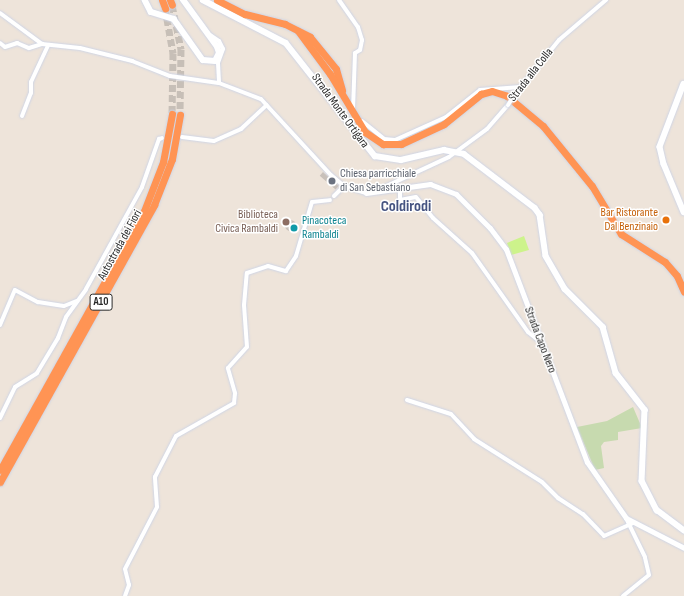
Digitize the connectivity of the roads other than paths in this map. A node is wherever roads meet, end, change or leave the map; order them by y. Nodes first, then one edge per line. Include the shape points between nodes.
1 (145, 0) edge
2 (162, 0) edge
3 (183, 0) edge
4 (202, 0) edge
5 (217, 0) edge
6 (224, 0) edge
7 (339, 0) edge
8 (606, 0) edge
9 (164, 8) tunnel mouth
10 (236, 10) junction
11 (0, 13) edge
12 (209, 35) junction
13 (0, 43) edge
14 (42, 44) junction
15 (48, 46) junction
16 (219, 83) junction
17 (684, 84) edge
18 (521, 87) junction
19 (266, 105) junction
20 (172, 114) tunnel mouth
21 (180, 115) tunnel mouth
22 (22, 116) dead end
23 (347, 117) dead end
24 (350, 124) junction
25 (182, 137) dead end
26 (162, 138) dead end
27 (457, 151) junction
28 (344, 186) junction
29 (378, 190) junction
30 (400, 190) junction
31 (366, 193) joint
32 (684, 212) edge
33 (684, 292) edge
34 (78, 301) junction
35 (0, 325) edge
36 (539, 341) junction
37 (407, 400) dead end
38 (0, 418) edge
39 (0, 470) edge
40 (0, 481) edge
41 (631, 524) junction
42 (684, 530) edge
43 (684, 548) edge
44 (125, 596) edge
45 (623, 596) edge

1 - 12 main road via 151,12 174,19 201,58 209,62 215,61 219,53
2 - 9 highway
3 - 12 main road
4 - 24 main road, Strada Monte Ortigara via 286,43
5 - 10 highway
6 - 10 highway
7 - 18 street via 358,27 362,40 360,50 355,53 353,110 374,133 384,139 395,140 446,117 480,90
8 - 18 street, Strada alla Colla via 559,40
10 - 33 highway via 285,24 314,41 336,69 344,100 368,136 383,144 395,145 444,124 481,94 492,91 507,96 543,126 592,186 621,234 665,262 677,276
11 - 14 street
12 - 16 street via 219,41 223,49 218,63
13 - 14 street via 5,46 20,43 29,48
14 - 15 street
15 - 16 street via 80,48 132,61 170,76
15 - 22 street via 31,82 31,93
16 - 19 street via 261,100
17 - 32 main road via 661,140 660,152
18 - 27 street, Strada alla Colla, bridge via 487,129
19 - 25 street via 241,129 214,141
19 - 28 street via 286,129
20 - 39 highway, Autostrada dei Fiori / A10 via 163,162 144,211
21 - 40 highway, Autostrada dei Fiori / A10 via 172,159 147,218
23 - 24 street
24 - 27 main road, Strada Monte Ortigara via 371,153 382,159 401,160 444,150
26 - 34 street via 159,139 142,186
27 - 29 street, Strada alla Colla via 428,169
27 - 42 main road, Strada Monte Ortigara via 483,165 528,201 540,215 546,256 566,289 603,327 616,373 645,410 642,481 657,510
28 - 31 street
28 - 44 street via 332,198 312,202 296,256 286,271 268,266 247,273 244,305 247,347 227,371 235,393 234,403 176,436 154,477 157,507 125,569 129,585
29 - 30 street, Strada Capo Nero
29 - 31 street, Strada Capo Nero
30 - 36 street via 400,200 416,197 433,218 472,253 528,332
30 - 36 street, Strada Capo Nero via 418,184 443,187 456,194 490,228 506,249
34 - 35 street via 64,306 38,302 15,290
34 - 38 street via 39,370 15,387
36 - 41 street, Strada Capo Nero via 587,462
37 - 41 street via 451,414 474,439 542,482 558,498 583,514 604,536
41 - 43 street, Strada Capo Nero
41 - 45 street via 645,557 648,574

